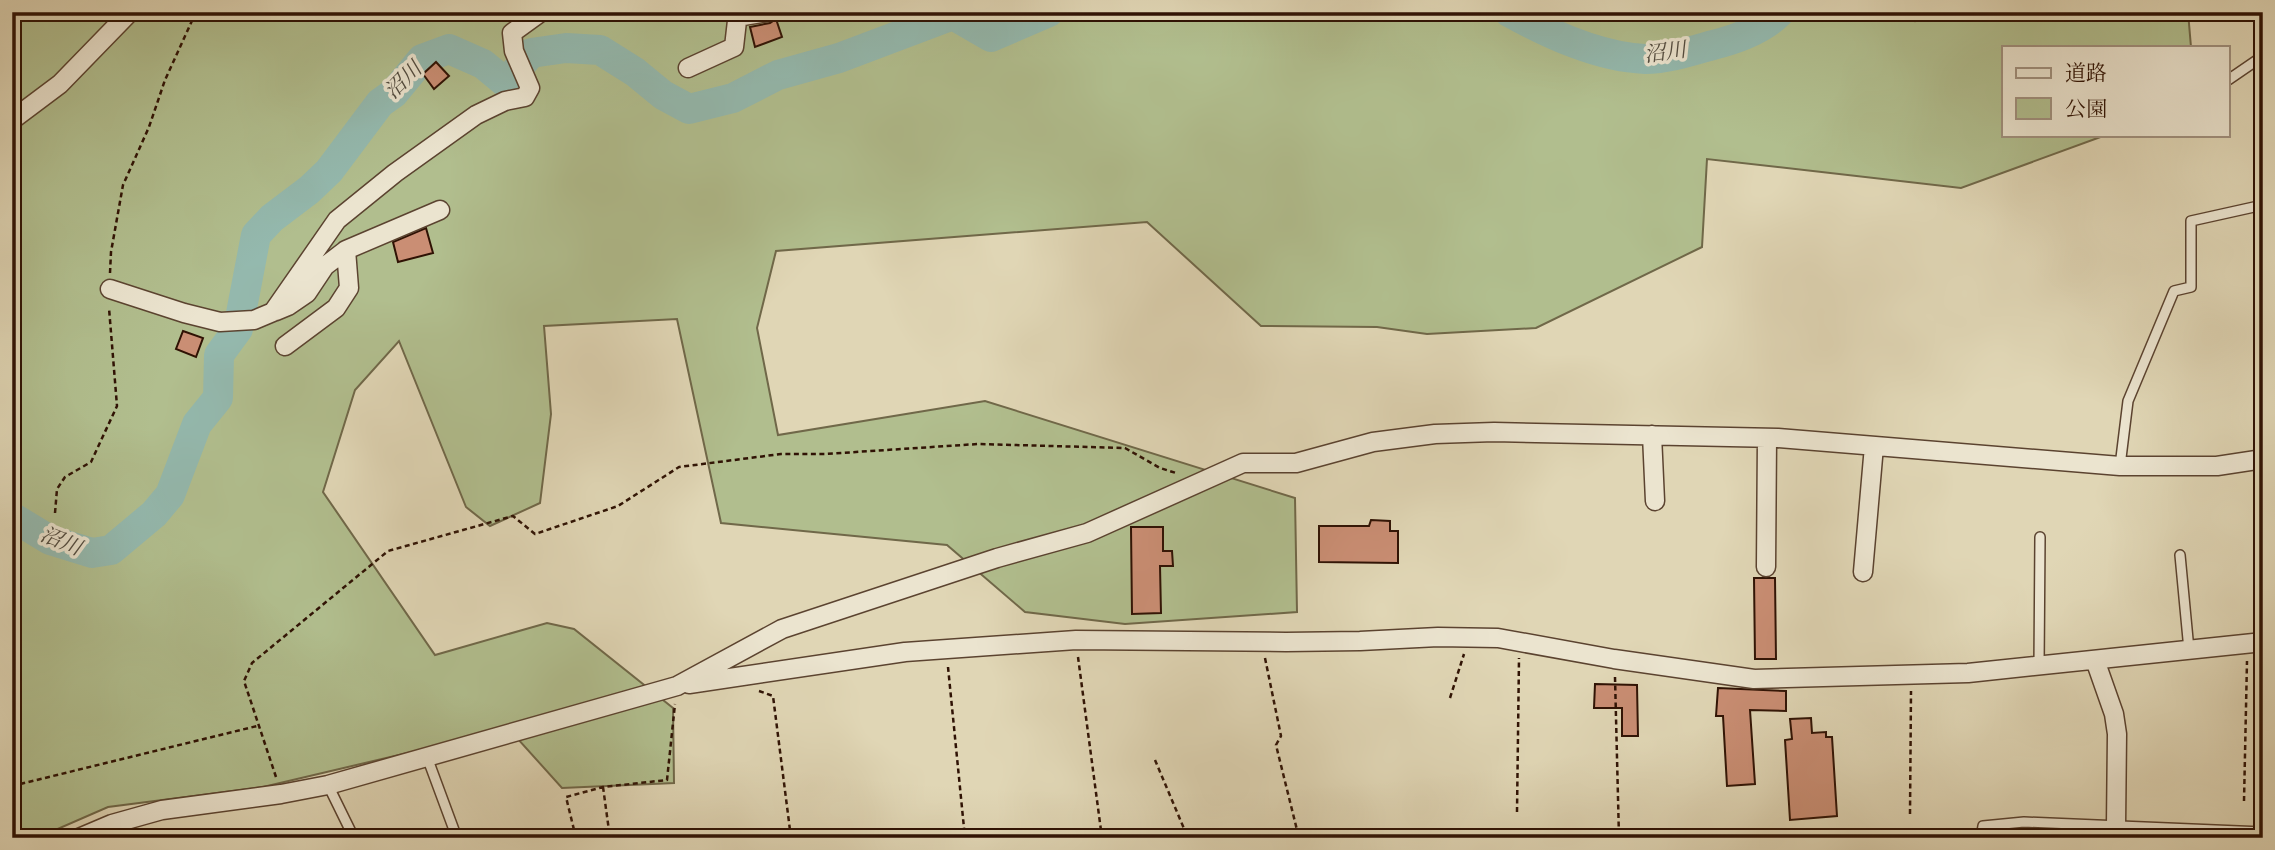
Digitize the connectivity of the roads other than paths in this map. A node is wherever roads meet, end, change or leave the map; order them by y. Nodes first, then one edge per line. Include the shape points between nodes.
1 (130, 12) edge
2 (541, 12) edge
3 (768, 12) edge
4 (737, 14) edge
5 (2263, 56) edge
6 (688, 68) dead end
7 (2230, 79) edge
8 (12, 120) edge
9 (2263, 205) edge
10 (440, 210) dead end
11 (346, 250) junction
12 (110, 289) road end
13 (273, 312) junction
14 (285, 346) dead end
15 (1652, 435) junction
16 (1767, 438) junction
17 (1874, 446) junction
18 (2263, 459) edge
19 (2120, 466) junction
20 (1655, 501) dead end
21 (2040, 537) dead end
22 (2180, 555) dead end
23 (1766, 567) dead end
24 (1863, 572) dead end
25 (2255, 642) edge
26 (2189, 650) junction
27 (2095, 660) junction
28 (2039, 666) junction
29 (677, 686) junction
30 (427, 757) junction
31 (328, 785) junction
32 (2116, 826) junction
33 (2263, 832) edge
34 (79, 838) edge
35 (354, 838) edge
36 (457, 838) edge
37 (1981, 838) edge

1 - 8 street via 60,85
2 - 13 street via 512,33 514,51 530,88 525,97 477,115 337,220
3 - 4 street
4 - 6 street via 734,47
5 - 7 lane
9 - 19 lane via 2191,221 2191,287 2174,291 2141,368 2128,401
10 - 11 street
11 - 13 street via 325,266 307,293
11 - 14 street via 349,288 336,308
12 - 13 street via 233,323
15 - 16 street
15 - 20 street
15 - 29 street via 1435,434 1373,442 1296,463 1242,463 1087,533 782,629
16 - 17 street
16 - 23 street
17 - 19 street
17 - 24 street
18 - 19 street via 2217,466
21 - 28 lane
22 - 26 lane
25 - 26 street
26 - 27 street
27 - 28 street
27 - 32 street via 2117,734
28 - 29 street via 1968,673 1754,679 1519,641 1469,638 1076,640 905,652
29 - 30 street
30 - 31 street
30 - 36 lane
31 - 34 street via 162,810
31 - 35 lane
32 - 33 lane
32 - 37 lane via 2024,822 1983,826

